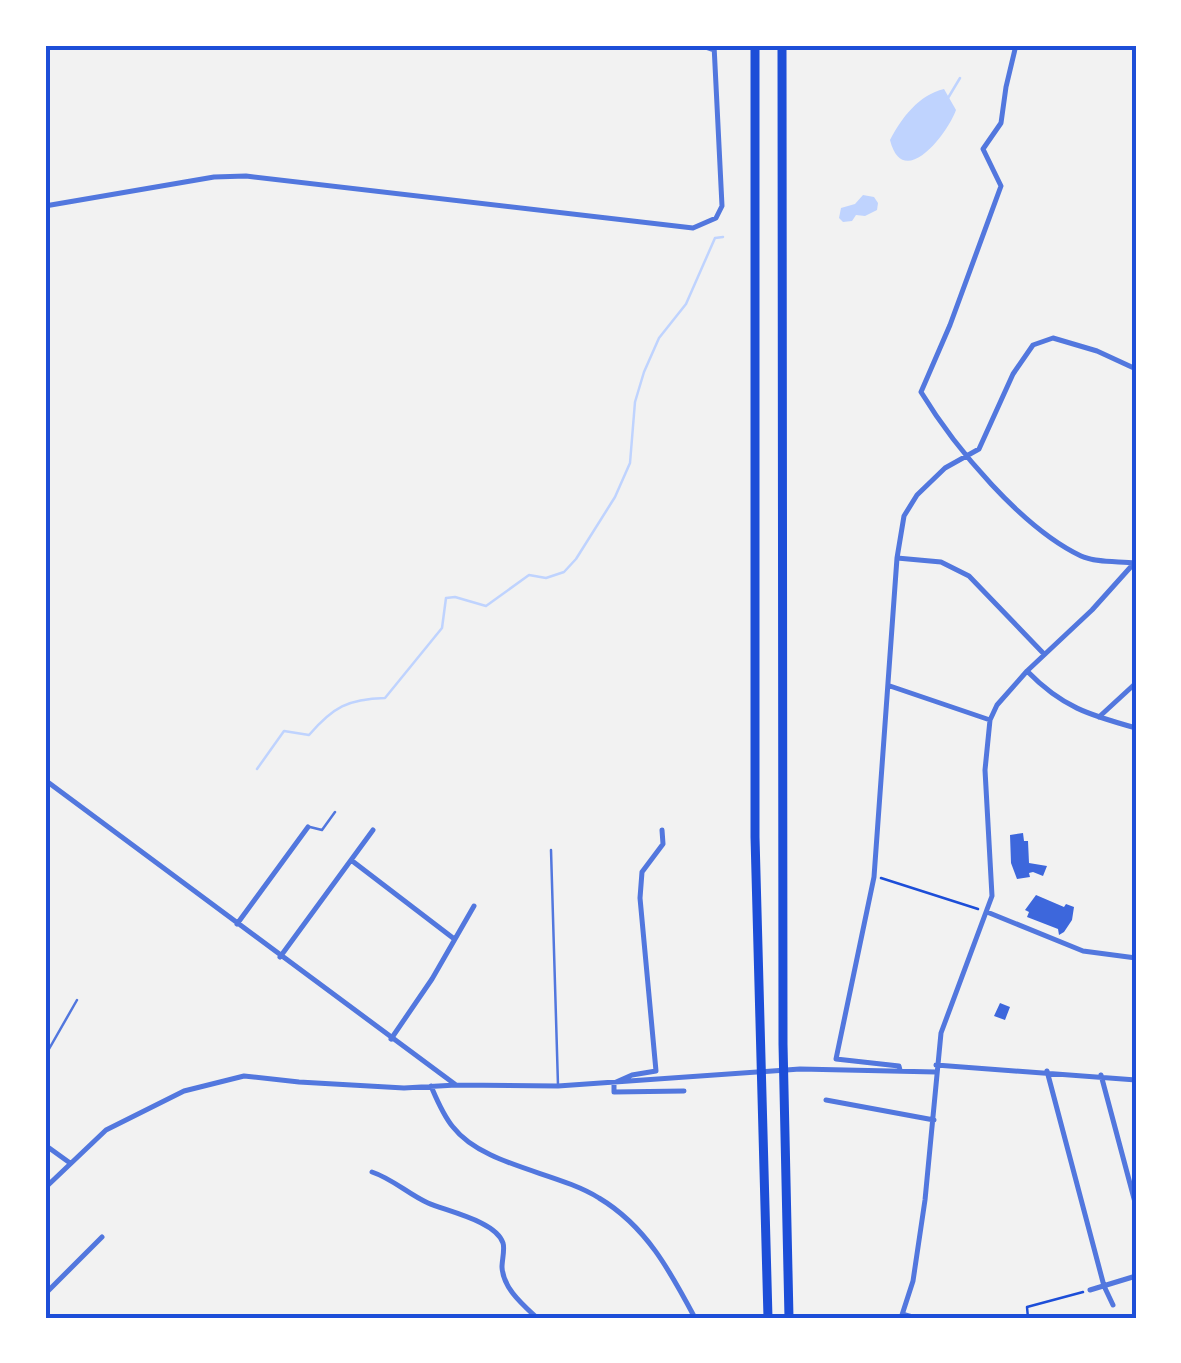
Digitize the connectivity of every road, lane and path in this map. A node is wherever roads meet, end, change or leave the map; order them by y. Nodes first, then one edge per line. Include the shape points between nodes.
1 (700, 45) edge
2 (755, 45) edge
3 (782, 45) edge
4 (862, 45) edge
5 (874, 45) edge
6 (1016, 45) edge
7 (714, 48) edge
8 (45, 206) edge
9 (1136, 369) edge
10 (967, 453) junction
11 (897, 558) junction
12 (1135, 562) edge
13 (1044, 654) junction
14 (1027, 671) junction
15 (1136, 683) edge
16 (890, 686) junction
17 (1099, 718) junction
18 (990, 720) junction
19 (1136, 728) edge
20 (45, 780) edge
21 (334, 812) dead end
22 (308, 827) joint
23 (372, 830) dead end
24 (662, 830) dead end
25 (551, 850) dead end
26 (351, 860) junction
27 (874, 877) junction
28 (474, 906) dead end
29 (987, 912) junction
30 (237, 924) junction
31 (454, 938) junction
32 (280, 957) junction
33 (1136, 958) edge
34 (77, 1000) dead end
35 (391, 1040) junction
36 (45, 1056) edge
37 (936, 1068) junction
38 (900, 1070) junction
39 (1047, 1071) junction
40 (1101, 1075) junction
41 (1136, 1080) edge
42 (614, 1084) junction
43 (456, 1085) junction
44 (431, 1086) junction
45 (558, 1086) junction
46 (684, 1091) dead end
47 (826, 1100) dead end
48 (934, 1120) junction
49 (45, 1145) edge
50 (70, 1163) junction
51 (372, 1172) dead end
52 (45, 1188) edge
53 (1136, 1206) edge
54 (102, 1237) dead end
55 (1136, 1276) edge
56 (1104, 1286) junction
57 (1090, 1290) joint
58 (45, 1294) edge
59 (1113, 1305) dead end
60 (902, 1316) edge
61 (536, 1318) edge
62 (695, 1318) edge
63 (768, 1318) edge
64 (789, 1318) edge
65 (920, 1318) edge
66 (1028, 1318) edge

1 - 7 street
2 - 63 highway via 755,836
3 - 64 highway via 782,1044
4 - 5 main road
6 - 10 street via 1001,123 984,149 1001,186 921,392
7 - 8 street via 722,206 716,218 693,228 246,176
9 - 10 street via 1053,338 1032,345 986,438
10 - 11 street via 917,495 904,516
10 - 12 street via 1031,524 1084,558
11 - 13 street via 942,562 968,576
11 - 16 street
12 - 13 street
13 - 14 street
14 - 17 street via 1062,702
14 - 18 street
15 - 17 street
16 - 18 street
16 - 27 street
17 - 19 street
18 - 29 street via 984,770 992,896
20 - 30 street
21 - 22 lane via 322,830
22 - 30 street
23 - 26 street
24 - 42 street via 663,844 642,872 640,898 656,1071
25 - 45 lane
26 - 31 street
26 - 32 street
27 - 29 path
27 - 38 street via 836,1060
28 - 31 street
29 - 33 street via 1083,951
29 - 37 street via 941,1032
30 - 32 street
31 - 35 street
32 - 35 street
34 - 36 lane
35 - 43 street
37 - 38 street
37 - 39 street
37 - 48 street
38 - 42 street via 800,1069
39 - 40 street
39 - 56 street
40 - 41 street
40 - 53 street
42 - 45 street
42 - 46 street via 614,1092
43 - 44 street
43 - 45 street
44 - 50 street via 227,1078 142,1109
44 - 62 street via 468,1141 582,1188 633,1223
47 - 48 street
48 - 60 street via 913,1281
49 - 50 street
50 - 52 street
51 - 61 street via 497,1235 506,1285
54 - 58 street
55 - 56 street
56 - 57 street
56 - 59 street
57 - 66 path via 1026,1306
60 - 65 lane

